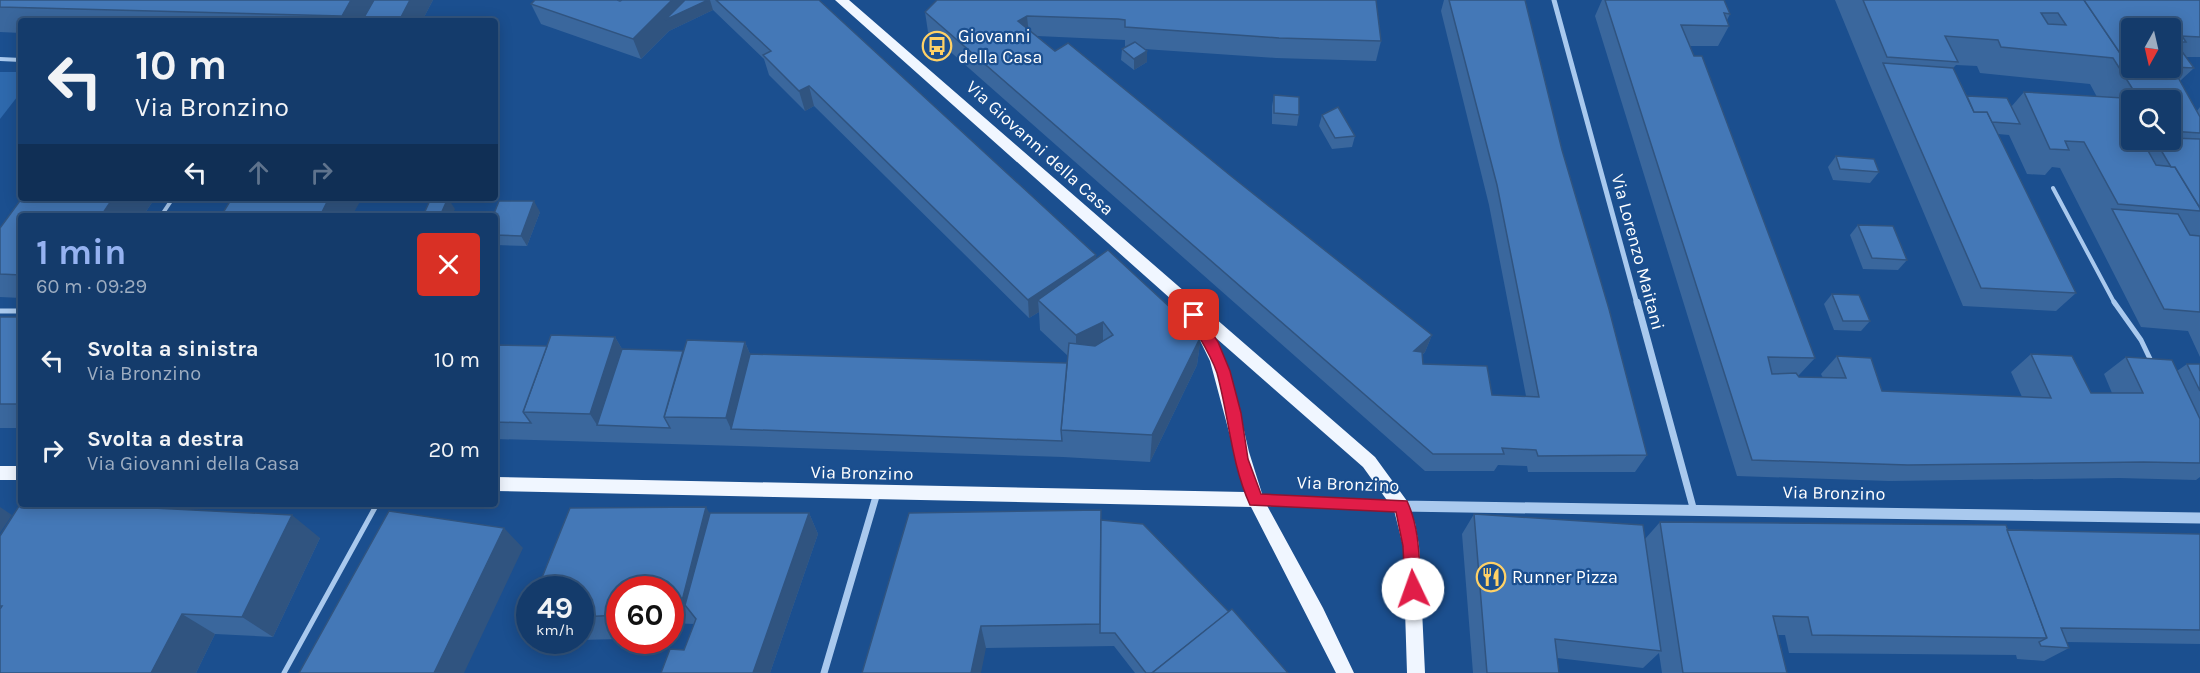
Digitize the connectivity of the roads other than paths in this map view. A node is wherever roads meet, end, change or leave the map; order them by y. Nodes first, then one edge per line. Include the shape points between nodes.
1 (840, 0) edge
2 (1554, 0) edge
3 (0, 59) edge
4 (18, 60) edge
5 (2053, 188) dead end
6 (1185, 303) junction
7 (0, 311) edge
8 (18, 311) edge
9 (2156, 372) edge
10 (0, 473) edge
11 (18, 473) edge
12 (498, 484) edge
13 (878, 492) junction
14 (1256, 500) junction
15 (1401, 506) junction
16 (375, 507) edge
17 (1694, 511) junction
18 (2200, 518) edge
19 (284, 673) edge
20 (824, 673) edge
21 (1345, 673) edge
22 (1416, 673) edge

1 - 6 main road, Via Giovanni della Casa
2 - 17 street, Via Lorenzo Maitani
3 - 4 lane
5 - 9 lane via 2116,306 2142,340
6 - 14 main road, Via Giovanni della Casa via 1213,346 1223,371 1241,459
6 - 15 main road, Via Giovanni della Casa via 1370,462
7 - 8 lane
10 - 11 main road
12 - 13 main road, Via Bronzino
13 - 14 main road, Via Bronzino
13 - 20 street
14 - 15 street, Via Bronzino
14 - 21 main road, Via Giovanni della Casa
15 - 17 street, Via Bronzino
15 - 22 main road, Via Giovanni della Casa via 1411,546
16 - 19 lane
17 - 18 street, Via Bronzino

